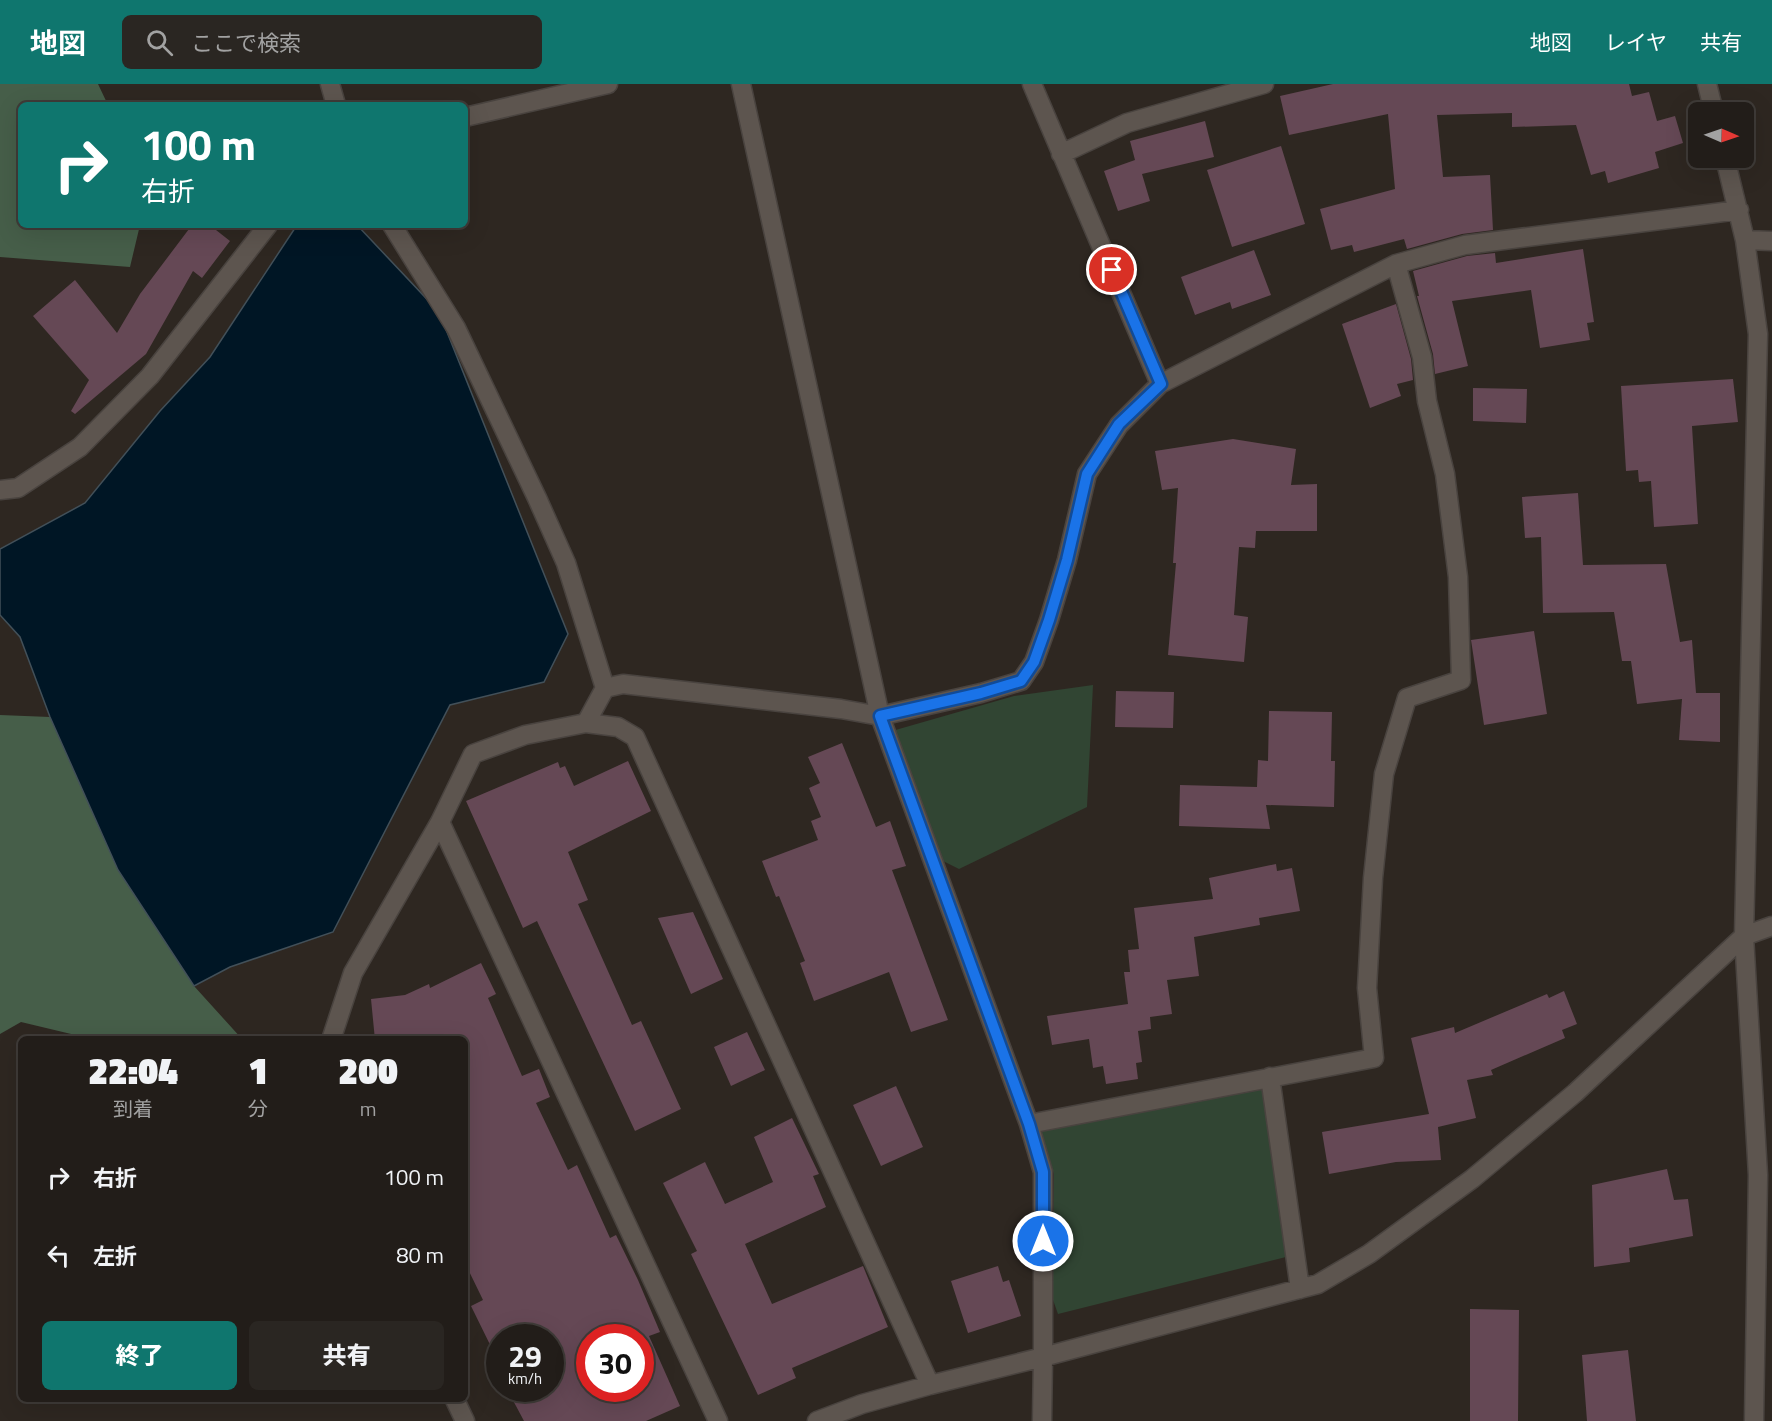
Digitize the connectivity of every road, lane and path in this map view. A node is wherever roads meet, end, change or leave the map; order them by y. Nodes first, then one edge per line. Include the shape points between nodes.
1 (330, 84) edge
2 (608, 84) edge
3 (741, 84) edge
4 (1032, 84) edge
5 (1264, 84) edge
6 (1707, 84) edge
7 (335, 102) edge
8 (1712, 102) edge
9 (468, 116) edge
10 (1061, 154) junction
11 (1728, 168) edge
12 (1739, 210) junction
13 (266, 228) edge
14 (394, 228) edge
15 (1745, 240) junction
16 (1772, 241) edge
17 (1396, 264) junction
18 (1161, 384) junction
19 (0, 490) edge
20 (604, 688) junction
21 (880, 716) junction
22 (586, 723) junction
23 (441, 822) junction
24 (1772, 927) edge
25 (1744, 936) junction
26 (332, 1036) edge
27 (1270, 1077) junction
28 (1029, 1124) junction
29 (1300, 1289) junction
30 (1043, 1357) junction
31 (930, 1385) junction
32 (456, 1402) edge
33 (465, 1421) edge
34 (718, 1421) edge
35 (817, 1421) edge
36 (1042, 1421) edge
37 (1754, 1421) edge

1 - 7 street
2 - 9 street
3 - 21 street
4 - 10 street
5 - 10 street via 1127,123
6 - 8 street
10 - 18 street
11 - 12 street
12 - 15 street
12 - 17 street via 1465,245
13 - 19 street via 150,376 80,447 18,488
14 - 20 street via 456,328 547,520 566,563
15 - 16 street
15 - 25 street via 1758,334
17 - 18 street
17 - 27 street via 1422,357 1426,401 1445,474 1458,577 1461,680 1407,698 1384,774 1367,988 1374,1058
18 - 21 street via 1119,424 1087,474 1049,620 1034,662 1021,681
20 - 21 street via 623,684
20 - 22 street
21 - 28 street
22 - 23 street via 525,735 473,754
22 - 31 street via 618,727 635,737
23 - 26 street via 353,973
23 - 34 street
24 - 25 street
25 - 29 street via 1575,1093 1472,1179 1370,1254 1318,1284
25 - 37 street via 1758,1175
27 - 28 street
27 - 29 street
28 - 30 street via 1043,1172
29 - 30 street
30 - 31 street
30 - 36 street
31 - 35 street
32 - 33 street

